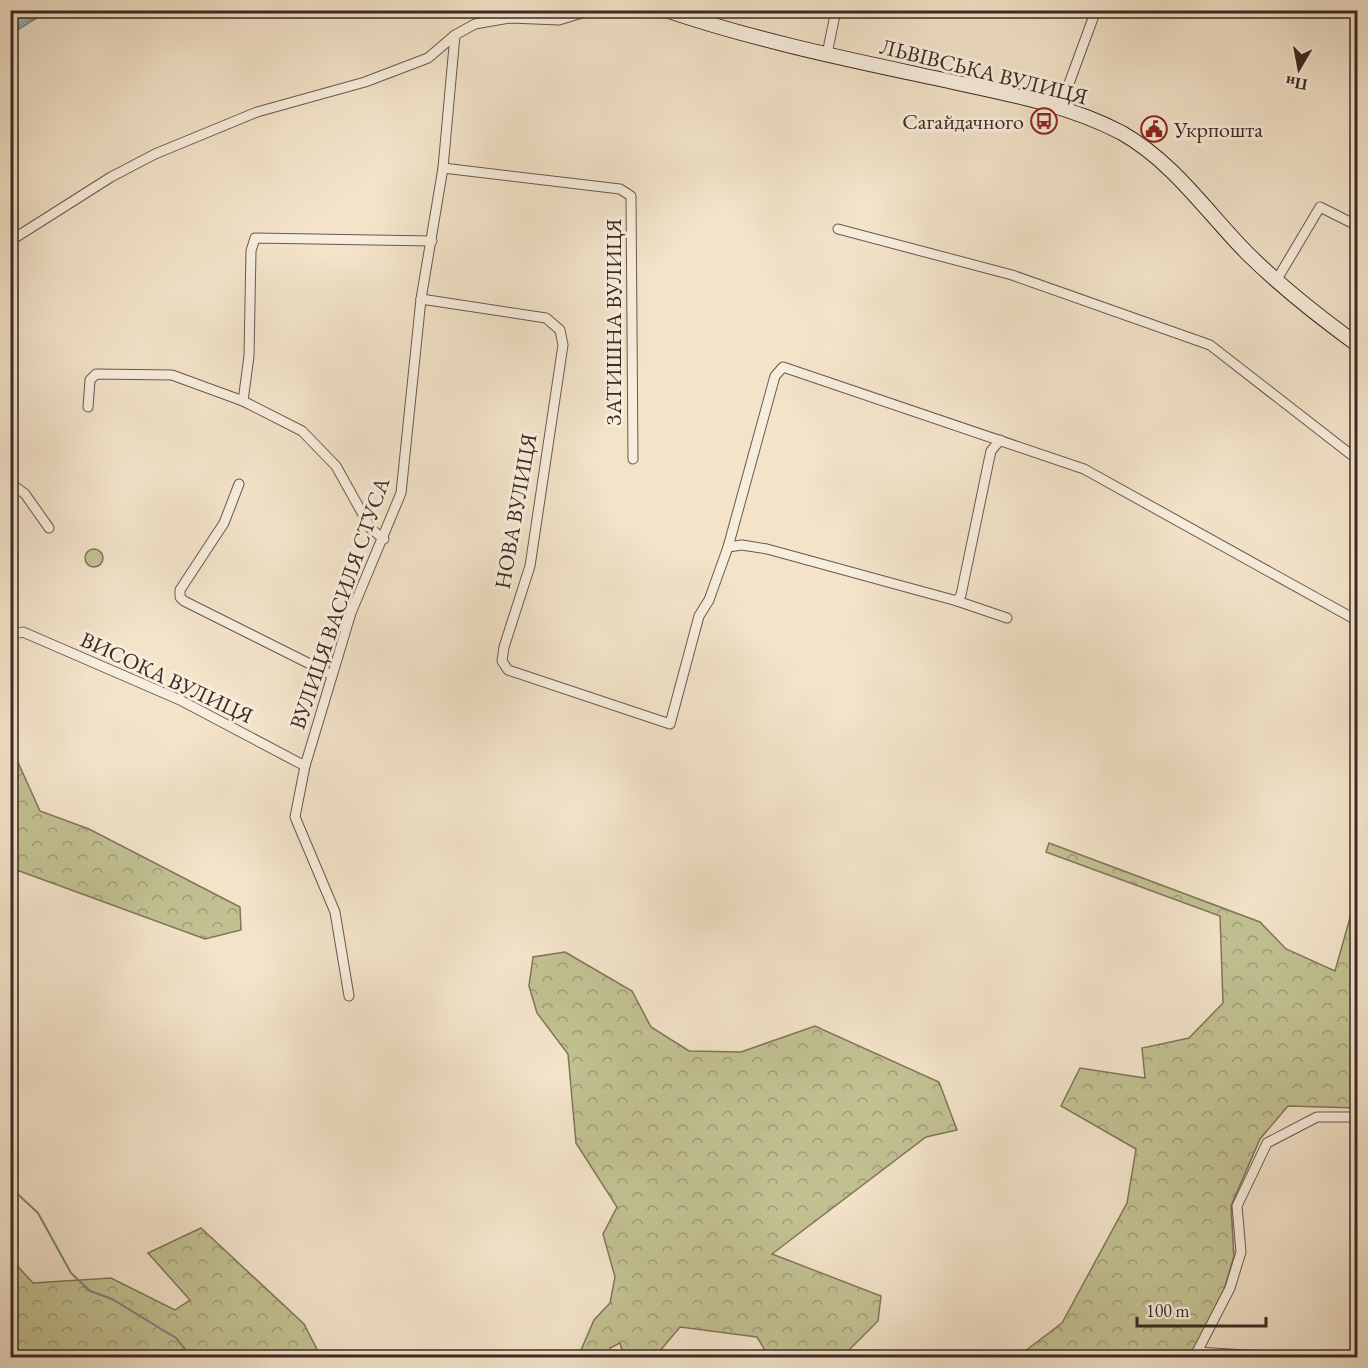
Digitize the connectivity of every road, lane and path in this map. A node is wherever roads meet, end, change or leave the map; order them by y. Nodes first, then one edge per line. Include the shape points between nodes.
1 (592, 10) edge
2 (666, 10) edge
3 (836, 10) edge
4 (1096, 10) edge
5 (455, 35) junction
6 (827, 54) junction
7 (1060, 108) junction
8 (443, 168) junction
9 (1358, 226) edge
10 (838, 229) dead end
11 (10, 241) edge
12 (432, 241) junction
13 (1276, 281) junction
14 (421, 299) junction
15 (1358, 345) edge
16 (243, 401) junction
17 (88, 407) dead end
18 (1000, 440) junction
19 (633, 459) dead end
20 (1358, 460) edge
21 (10, 483) edge
22 (239, 484) dead end
23 (49, 528) dead end
24 (384, 539) junction
25 (728, 547) junction
26 (957, 601) junction
27 (1007, 618) dead end
28 (1358, 621) edge
29 (10, 635) edge
30 (332, 675) junction
31 (305, 766) junction
32 (349, 996) dead end
33 (1358, 1117) edge
34 (1195, 1354) edge
35 (1296, 1358) edge

1 - 5 street via 559,20 510,18 475,24
2 - 6 main road, ЛЬВІВСЬКА ВУЛИЦЯ
3 - 6 street
4 - 7 street
5 - 8 street, ВУЛИЦЯ ВАСИЛЯ СТУСА
5 - 11 street via 428,58 365,82 257,112 155,154
6 - 7 main road, ЛЬВІВСЬКА ВУЛИЦЯ
7 - 13 main road, ЛЬВІВСЬКА ВУЛИЦЯ via 1123,134 1168,166
8 - 12 street, ВУЛИЦЯ ВАСИЛЯ СТУСА
8 - 19 street, ЗАТИШНА ВУЛИЦЯ via 620,189 631,196
9 - 13 street via 1320,207
10 - 20 street via 1012,275 1210,345
12 - 14 street, ВУЛИЦЯ ВАСИЛЯ СТУСА
12 - 16 street via 255,238 250,250 249,356
13 - 15 main road, ЛЬВІВСЬКА ВУЛИЦЯ
14 - 24 street, ВУЛИЦЯ ВАСИЛЯ СТУСА via 401,493
14 - 25 street, НОВА ВУЛИЦЯ via 546,318 560,330 563,345 530,566 504,648 502,662 508,670 670,724 699,616 709,600
16 - 17 street via 172,375 96,374 90,380
16 - 24 street via 302,431 336,466 371,529
18 - 25 street via 783,367 775,376
18 - 26 street via 991,451
18 - 28 street via 1084,469
21 - 23 street via 25,494
22 - 30 street via 224,523 180,590 180,597
24 - 30 street, ВУЛИЦЯ ВАСИЛЯ СТУСА via 351,613
25 - 26 street via 742,544 767,549
26 - 27 street
29 - 31 street, ВИСОКА ВУЛИЦЯ via 23,632 180,700
30 - 31 street, ВУЛИЦЯ ВАСИЛЯ СТУСА
31 - 32 street, ВУЛИЦЯ ВАСИЛЯ СТУСА via 295,817 335,912
33 - 34 street via 1317,1117 1267,1143 1237,1206 1241,1252 1230,1288
34 - 35 street

